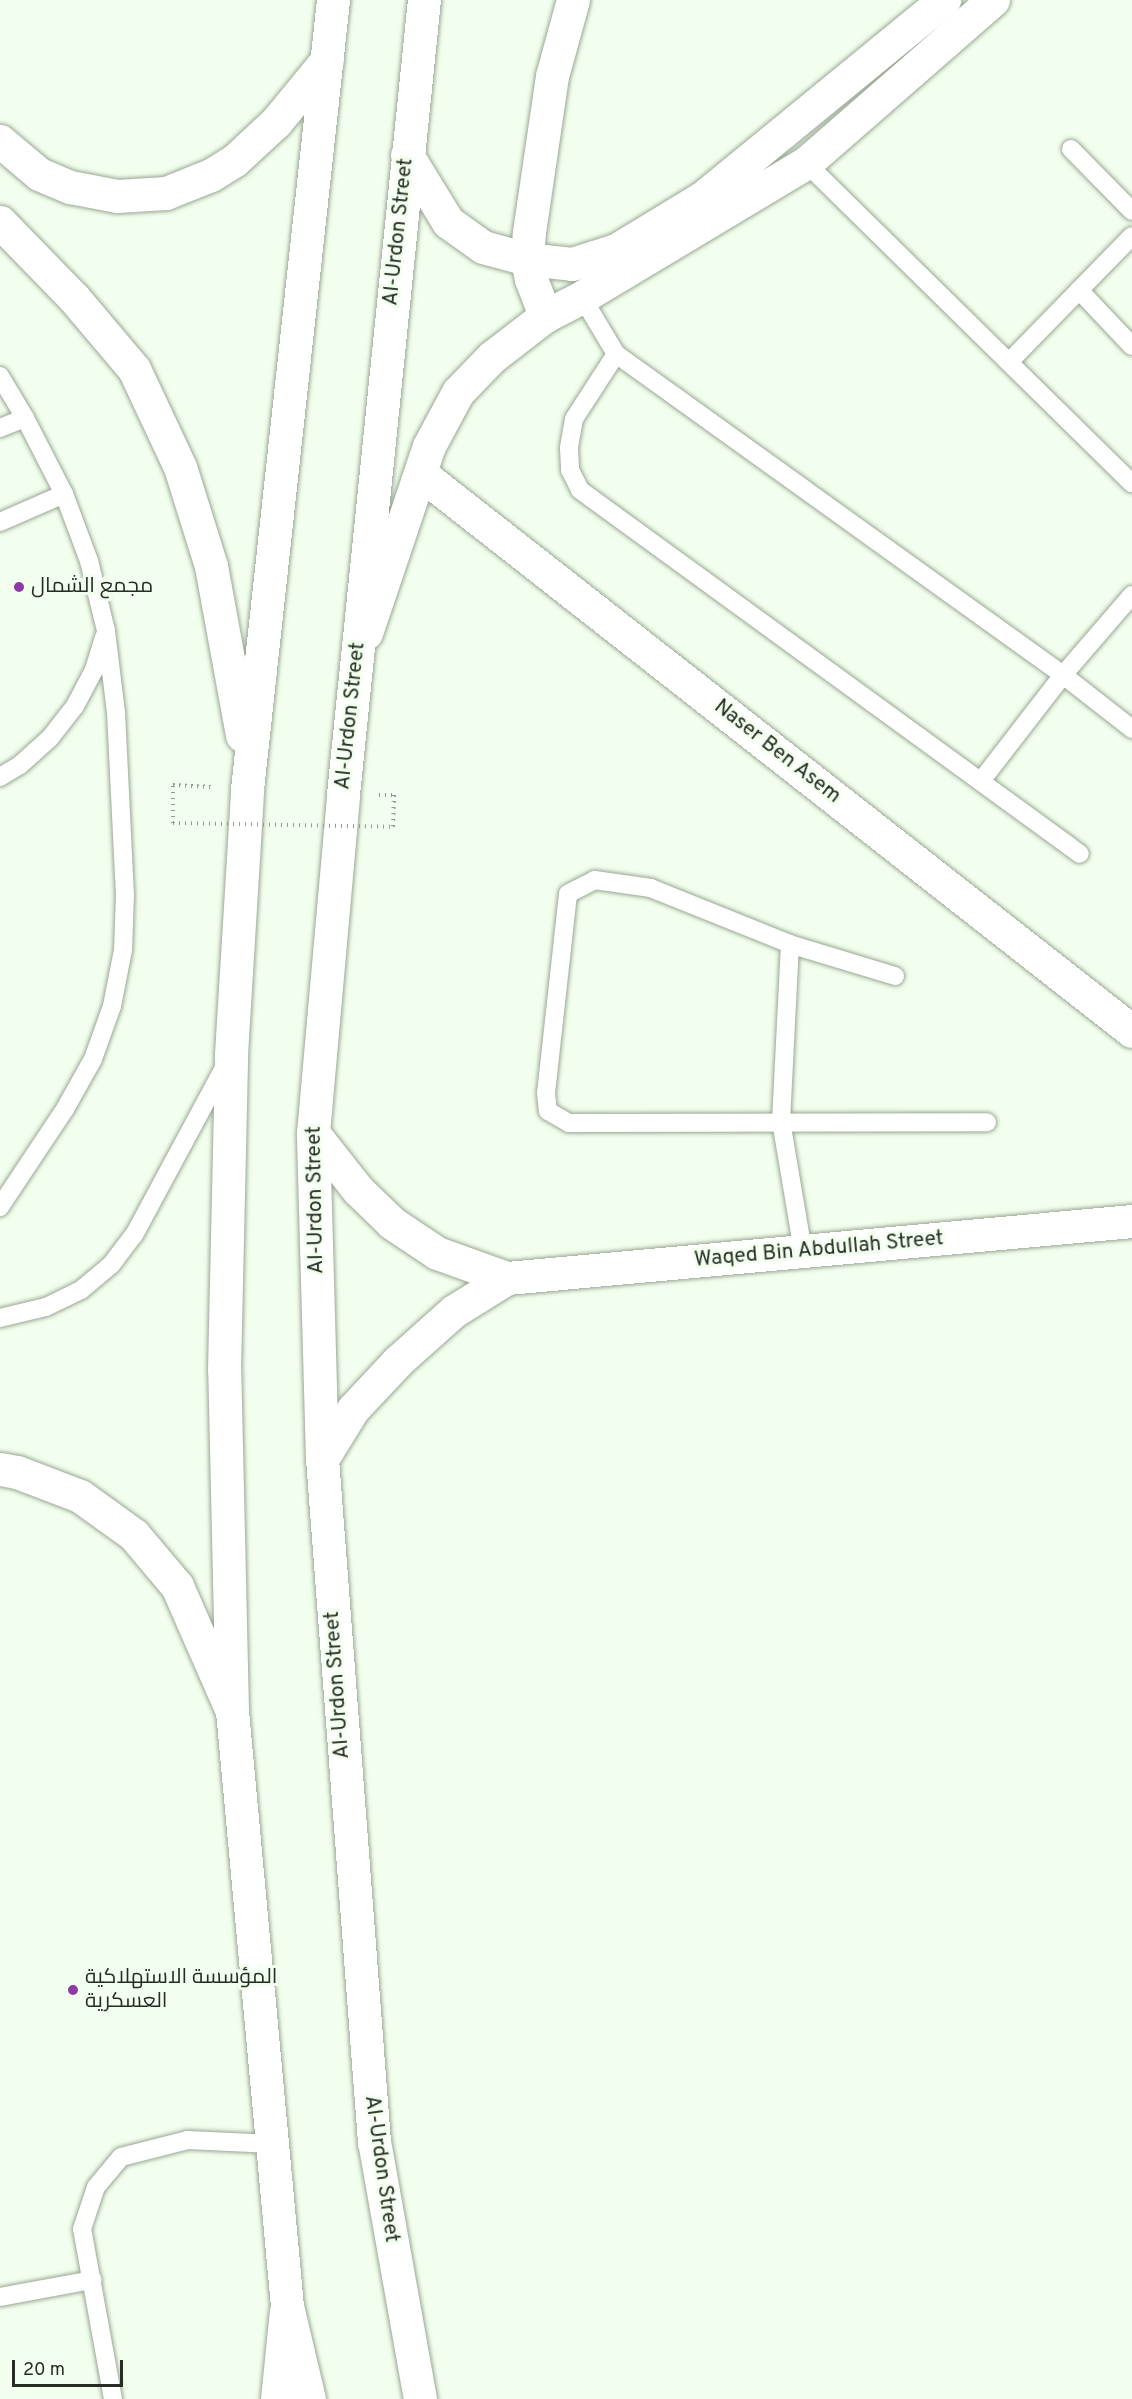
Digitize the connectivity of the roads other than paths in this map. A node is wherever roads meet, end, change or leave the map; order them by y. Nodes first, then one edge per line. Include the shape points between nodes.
1 (333, 0) edge
2 (424, 0) edge
3 (573, 0) edge
4 (944, 0) edge
5 (993, 0) edge
6 (327, 60) junction
7 (0, 141) edge
8 (1071, 149) dead end
9 (407, 155) junction
10 (806, 163) junction
11 (1132, 211) edge
12 (0, 222) edge
13 (1132, 236) edge
14 (527, 260) junction
15 (1079, 290) junction
16 (582, 297) junction
17 (545, 316) junction
18 (1132, 346) edge
19 (616, 354) junction
20 (1009, 362) junction
21 (0, 376) edge
22 (25, 418) junction
23 (0, 428) edge
24 (421, 474) junction
25 (1132, 483) edge
26 (64, 494) junction
27 (0, 522) edge
28 (1132, 595) edge
29 (106, 631) junction
30 (356, 661) junction
31 (1063, 675) junction
32 (1132, 729) edge
33 (248, 768) junction
34 (0, 777) edge
35 (981, 782) junction
36 (1080, 854) dead end
37 (790, 944) junction
38 (894, 976) dead end
39 (1130, 1025) edge
40 (231, 1054) junction
41 (781, 1121) junction
42 (987, 1122) dead end
43 (314, 1133) junction
44 (0, 1207) edge
45 (1132, 1221) edge
46 (803, 1251) junction
47 (507, 1278) junction
48 (0, 1318) edge
49 (322, 1459) junction
50 (6, 1468) edge
51 (232, 1711) junction
52 (273, 2144) junction
53 (92, 2280) junction
54 (0, 2297) edge
55 (287, 2306) junction
56 (113, 2399) edge
57 (277, 2399) edge
58 (309, 2399) edge
59 (420, 2399) edge

1 - 6 main road
2 - 9 main road, Al-Urdon Street
3 - 14 main road via 552,76
4 - 14 main road via 702,198 616,250 572,264
5 - 10 main road
6 - 7 main road via 276,122 235,160 211,175 166,192 117,196 70,187 39,174
6 - 33 main road
8 - 11 lane
9 - 14 main road via 448,222 483,247
9 - 30 main road, Al-Urdon Street
10 - 16 main road
10 - 20 lane
12 - 33 main road via 74,297 134,369 175,458 211,566
13 - 15 lane
14 - 17 main road
15 - 18 lane
15 - 20 lane
16 - 17 main road
16 - 19 lane
17 - 24 main road via 492,357 458,392 429,446
19 - 31 lane
19 - 35 lane via 574,419 570,470 580,490
20 - 25 lane
21 - 22 lane
22 - 23 lane
22 - 26 lane
24 - 30 main road
24 - 39 main road, Naser Ben Asem
26 - 27 lane
26 - 29 lane via 89,561
28 - 31 lane
29 - 34 lane via 94,670 75,706 50,738
29 - 44 lane via 116,712 125,894 123,950 112,1006 93,1059
30 - 43 main road, Al-Urdon Street
31 - 32 lane
31 - 35 lane
33 - 40 main road
35 - 36 lane
37 - 38 lane
37 - 41 lane
37 - 41 lane via 651,888 596,880 568,894 546,1093 548,1111 569,1124
40 - 48 lane via 134,1234 111,1265 81,1290 46,1307
40 - 51 main road via 224,1370
41 - 42 lane
41 - 46 lane
43 - 47 main road, Waqed Bin Abdullah Street via 358,1190 392,1223 437,1253
43 - 49 main road, Al-Urdon Street
45 - 46 main road, Waqed Bin Abdullah Street
46 - 47 main road, Waqed Bin Abdullah Street
47 - 49 main road, Waqed Bin Abdullah Street via 454,1311 398,1361 353,1408
49 - 59 main road, Al-Urdon Street via 374,2142
50 - 51 main road via 80,1496 134,1535 177,1586
51 - 52 main road
52 - 53 lane via 188,2140 121,2157 96,2187 82,2229
52 - 55 main road
53 - 54 lane
53 - 56 lane
55 - 57 main road
55 - 58 main road

